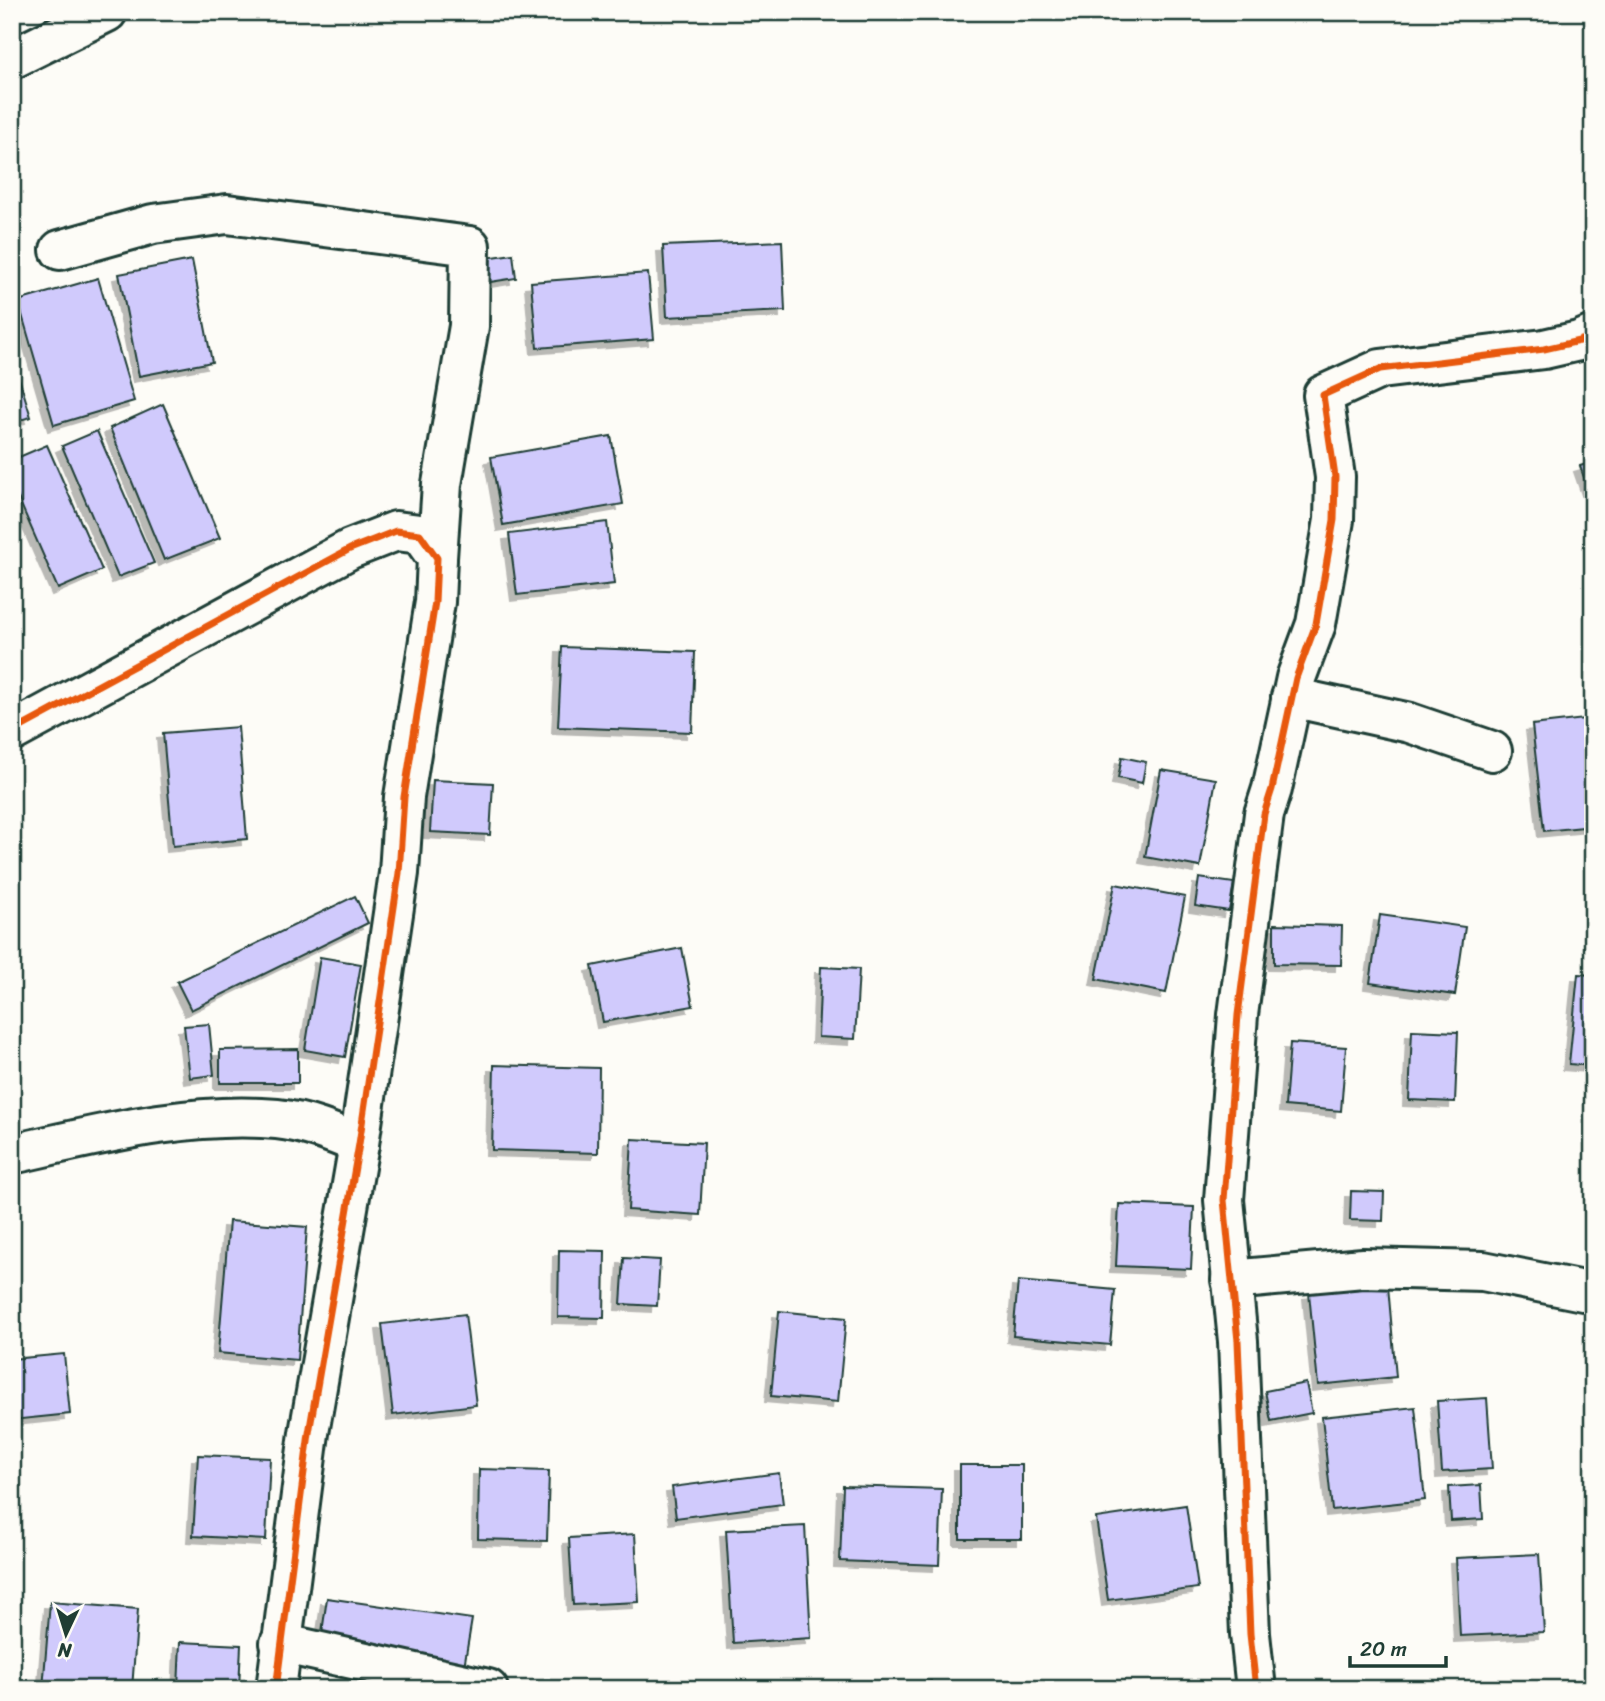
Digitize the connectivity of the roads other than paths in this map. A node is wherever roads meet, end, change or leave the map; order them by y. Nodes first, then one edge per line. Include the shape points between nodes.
1 (107, 12) edge
2 (12, 59) edge
3 (60, 250) dead end
4 (1593, 334) edge
5 (436, 558) junction
6 (1291, 697) junction
7 (12, 732) edge
8 (1492, 751) dead end
9 (359, 1144) junction
10 (12, 1154) edge
11 (1231, 1280) junction
12 (1593, 1293) edge
13 (280, 1643) junction
14 (275, 1689) edge
15 (488, 1689) edge
16 (1256, 1689) edge

1 - 2 street
3 - 5 street via 153,224 227,214 470,246 469,326 442,484
4 - 6 street via 1544,349 1380,369 1323,395 1335,477 1334,520 1316,624
5 - 7 street via 420,534 396,531 350,548
5 - 9 street via 435,602 404,797 399,873
6 - 8 street via 1410,723
6 - 11 street via 1264,814 1238,1015 1224,1200
9 - 10 street via 279,1119 224,1117 123,1130
9 - 13 street via 309,1433
11 - 12 street via 1363,1268 1483,1271
11 - 16 street
13 - 14 street
13 - 15 street

